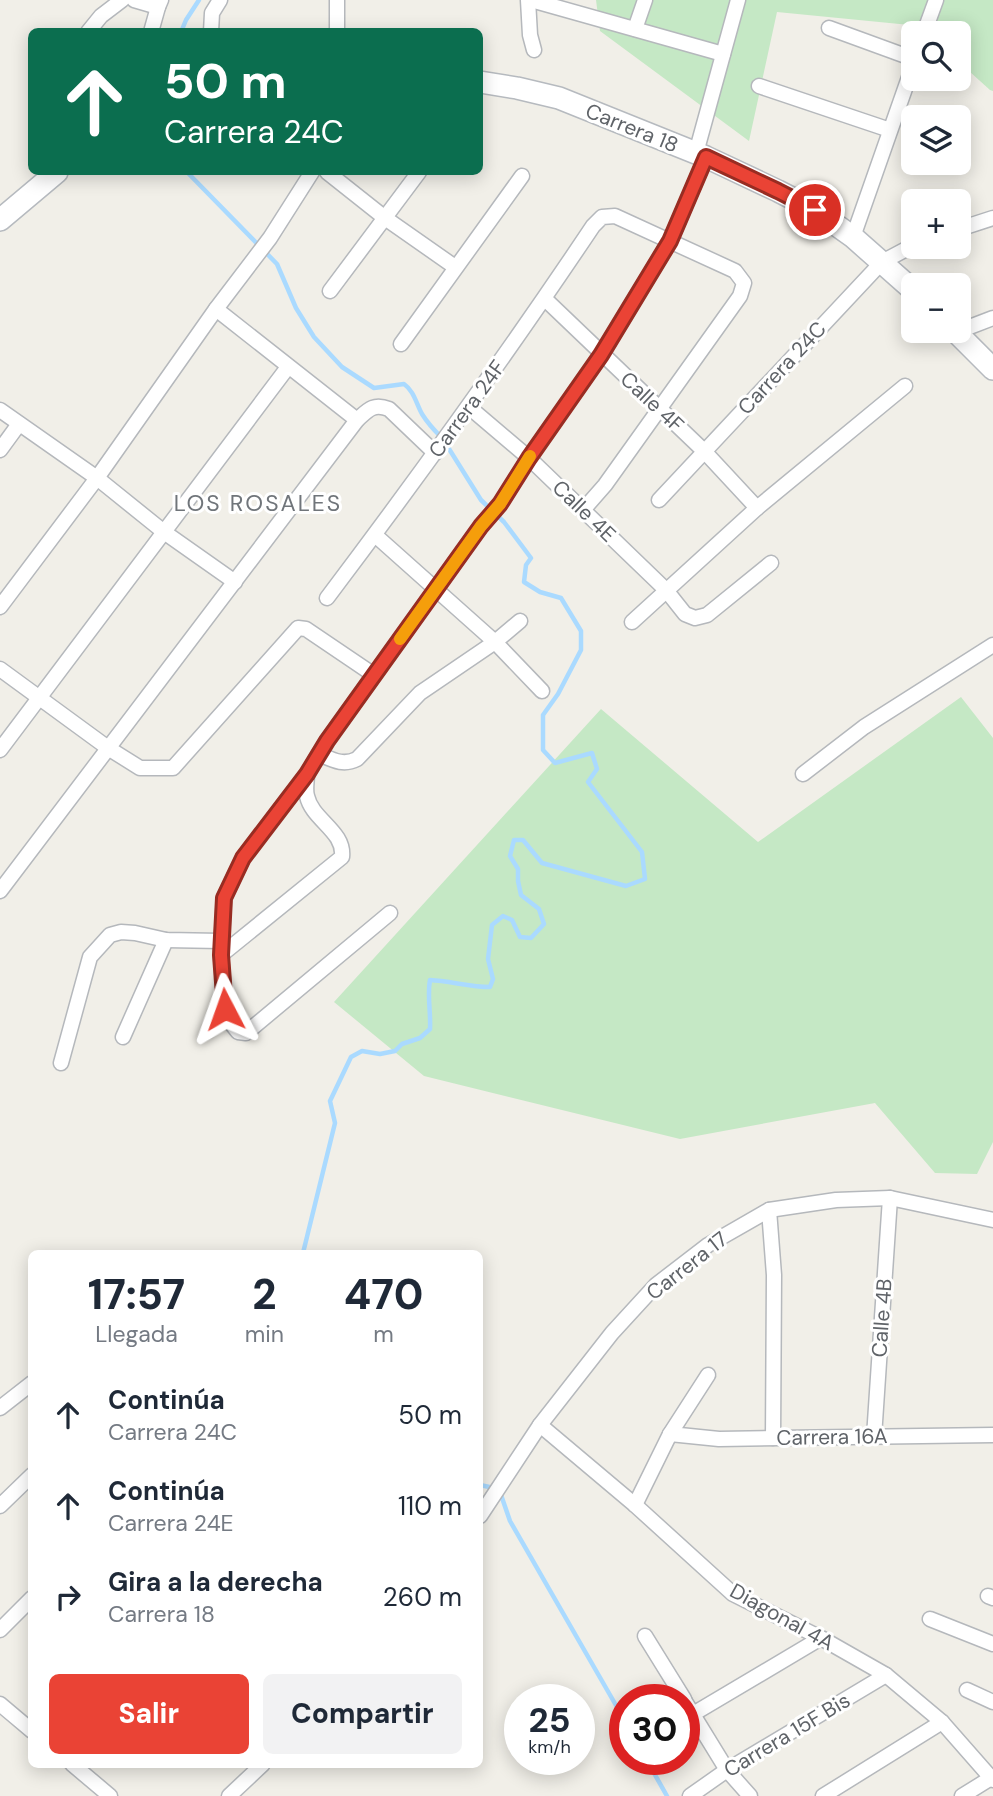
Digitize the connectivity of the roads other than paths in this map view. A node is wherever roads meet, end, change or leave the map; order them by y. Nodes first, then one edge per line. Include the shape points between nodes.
1 (122, 0) edge
2 (134, 0) edge
3 (220, 0) edge
4 (337, 0) edge
5 (645, 0) edge
6 (738, 0) edge
7 (936, 0) edge
8 (537, 1) edge
9 (160, 4) edge
10 (928, 21) edge
11 (91, 28) edge
12 (152, 28) edge
13 (211, 28) edge
14 (337, 28) edge
15 (829, 28) dead end
16 (635, 29) junction
17 (534, 50) dead end
18 (723, 54) junction
19 (901, 56) edge
20 (483, 82) edge
21 (759, 86) dead end
22 (904, 91) edge
23 (890, 130) junction
24 (701, 155) junction
25 (53, 175) edge
26 (310, 175) edge
27 (331, 175) edge
28 (417, 175) edge
29 (522, 176) dead end
30 (385, 218) junction
31 (993, 218) edge
32 (0, 220) edge
33 (971, 225) edge
34 (853, 237) junction
35 (670, 241) junction
36 (901, 252) edge
37 (882, 262) junction
38 (455, 267) junction
39 (901, 279) edge
40 (330, 291) dead end
41 (545, 299) junction
42 (216, 309) junction
43 (993, 318) edge
44 (971, 326) edge
45 (968, 343) edge
46 (401, 344) dead end
47 (601, 355) junction
48 (288, 367) junction
49 (993, 369) edge
50 (905, 386) dead end
51 (469, 407) junction
52 (660, 408) junction
53 (0, 410) edge
54 (357, 420) junction
55 (19, 424) junction
56 (440, 447) junction
57 (0, 450) edge
58 (704, 451) junction
59 (529, 458) junction
60 (97, 478) junction
61 (659, 500) dead end
62 (757, 508) junction
63 (583, 510) junction
64 (164, 532) junction
65 (375, 535) junction
66 (771, 563) dead end
67 (235, 582) junction
68 (436, 589) junction
69 (666, 590) junction
70 (327, 598) dead end
71 (0, 607) edge
72 (520, 621) dead end
73 (632, 621) dead end
74 (495, 642) junction
75 (991, 652) edge
76 (0, 669) edge
77 (374, 675) junction
78 (542, 691) dead end
79 (40, 699) junction
80 (108, 748) junction
81 (0, 750) edge
82 (319, 754) junction
83 (307, 774) junction
84 (803, 774) dead end
85 (0, 891) edge
86 (390, 913) dead end
87 (166, 940) junction
88 (221, 948) junction
89 (123, 1037) dead end
90 (61, 1063) dead end
91 (890, 1198) junction
92 (769, 1210) junction
93 (993, 1220) edge
94 (708, 1375) dead end
95 (28, 1386) edge
96 (0, 1408) edge
97 (540, 1425) junction
98 (670, 1434) junction
99 (993, 1435) edge
100 (874, 1437) junction
101 (773, 1438) junction
102 (28, 1479) edge
103 (635, 1505) junction
104 (0, 1506) edge
105 (483, 1512) edge
106 (28, 1602) edge
107 (930, 1619) dead end
108 (0, 1630) edge
109 (645, 1636) dead end
110 (821, 1638) junction
111 (993, 1644) edge
112 (886, 1675) junction
113 (674, 1684) edge
114 (967, 1690) dead end
115 (993, 1702) edge
116 (700, 1710) edge
117 (2, 1712) edge
118 (942, 1722) junction
119 (700, 1726) edge
120 (28, 1728) edge
121 (77, 1768) edge
122 (259, 1768) edge
123 (727, 1770) junction
124 (992, 1779) edge
125 (110, 1796) edge
126 (229, 1796) edge
127 (690, 1796) edge
128 (750, 1796) edge
129 (823, 1796) edge
130 (962, 1796) edge

1 - 11 street
2 - 9 street
3 - 13 street via 212,13
4 - 14 street
5 - 16 street
6 - 18 street
7 - 10 street
8 - 16 street
8 - 17 street via 530,35
9 - 12 street
15 - 19 street
16 - 18 street
18 - 24 street
20 - 24 street, Carrera 18 via 559,98
21 - 23 street
22 - 23 street
23 - 34 street
24 - 34 street, Carrera 18 via 815,210
24 - 35 street
25 - 32 street
26 - 42 street
27 - 30 street
28 - 30 street
29 - 38 street
30 - 38 street
30 - 40 street
31 - 33 street
34 - 37 street, Carrera 18
35 - 41 street, Carrera 24F via 615,216 602,217
35 - 47 street
35 - 52 street via 735,271 744,283 740,296
36 - 37 street, Carrera 24C
37 - 39 street, Carrera 18
37 - 58 street, Carrera 24C
38 - 46 street
41 - 47 street, Calle 4F
41 - 51 street, Carrera 24F
42 - 48 street
42 - 60 street
43 - 44 street
45 - 49 street
47 - 52 street, Calle 4F
47 - 59 street
48 - 54 street
48 - 64 street
50 - 62 street
51 - 56 street, Carrera 24F
51 - 59 street, Calle 4E
52 - 58 street, Calle 4F
52 - 63 street
53 - 55 street
54 - 56 street via 379,405 389,408
54 - 67 street
55 - 57 street
55 - 60 street
56 - 65 street, Carrera 24F
58 - 61 street, Carrera 24C
58 - 62 street, Calle 4F
59 - 63 street, Calle 4E
59 - 68 street
60 - 64 street
60 - 71 street
62 - 69 street
63 - 69 street, Calle 4E
64 - 67 street
64 - 79 street
65 - 68 street
65 - 70 street, Carrera 24F
66 - 69 street, Calle 4E via 706,615 695,618 685,614
67 - 80 street
68 - 74 street
68 - 77 street
69 - 73 street
72 - 74 street
74 - 78 street
74 - 82 street via 420,693 357,759 341,763
75 - 84 street via 863,727
76 - 79 street
77 - 80 street via 298,628 173,768 140,768
77 - 82 street
79 - 80 street
79 - 81 street
80 - 85 street
82 - 83 street
83 - 88 street via 243,858 224,898
83 - 88 street via 308,801 342,842 342,857
86 - 88 street via 246,1033 238,1032 225,1009
87 - 88 street
87 - 89 street
87 - 90 street via 121,932 100,943 90,957
91 - 92 street, Carrera 17
91 - 93 street, Carrera 17
91 - 100 street, Calle 4B
92 - 97 street, Carrera 17 via 708,1245 656,1285 611,1333
92 - 101 street via 774,1275
94 - 98 street
95 - 96 street
97 - 103 street, Diagonal 4A
97 - 105 street, Carrera 17
98 - 101 street, Carrera 16A
98 - 103 street
99 - 100 street, Carrera 16A
100 - 101 street, Carrera 16A
102 - 104 street
103 - 110 street, Diagonal 4A via 733,1594
106 - 108 street
107 - 111 street
109 - 113 street
110 - 112 street, Diagonal 4A
110 - 116 street
112 - 118 street, Diagonal 4A
112 - 123 street, Carrera 15F Bis
114 - 115 street
117 - 120 street
118 - 124 street, Diagonal 4A
118 - 129 street
119 - 123 street
121 - 125 street
122 - 126 street
123 - 127 street, Carrera 15F Bis
123 - 128 street
124 - 130 street

